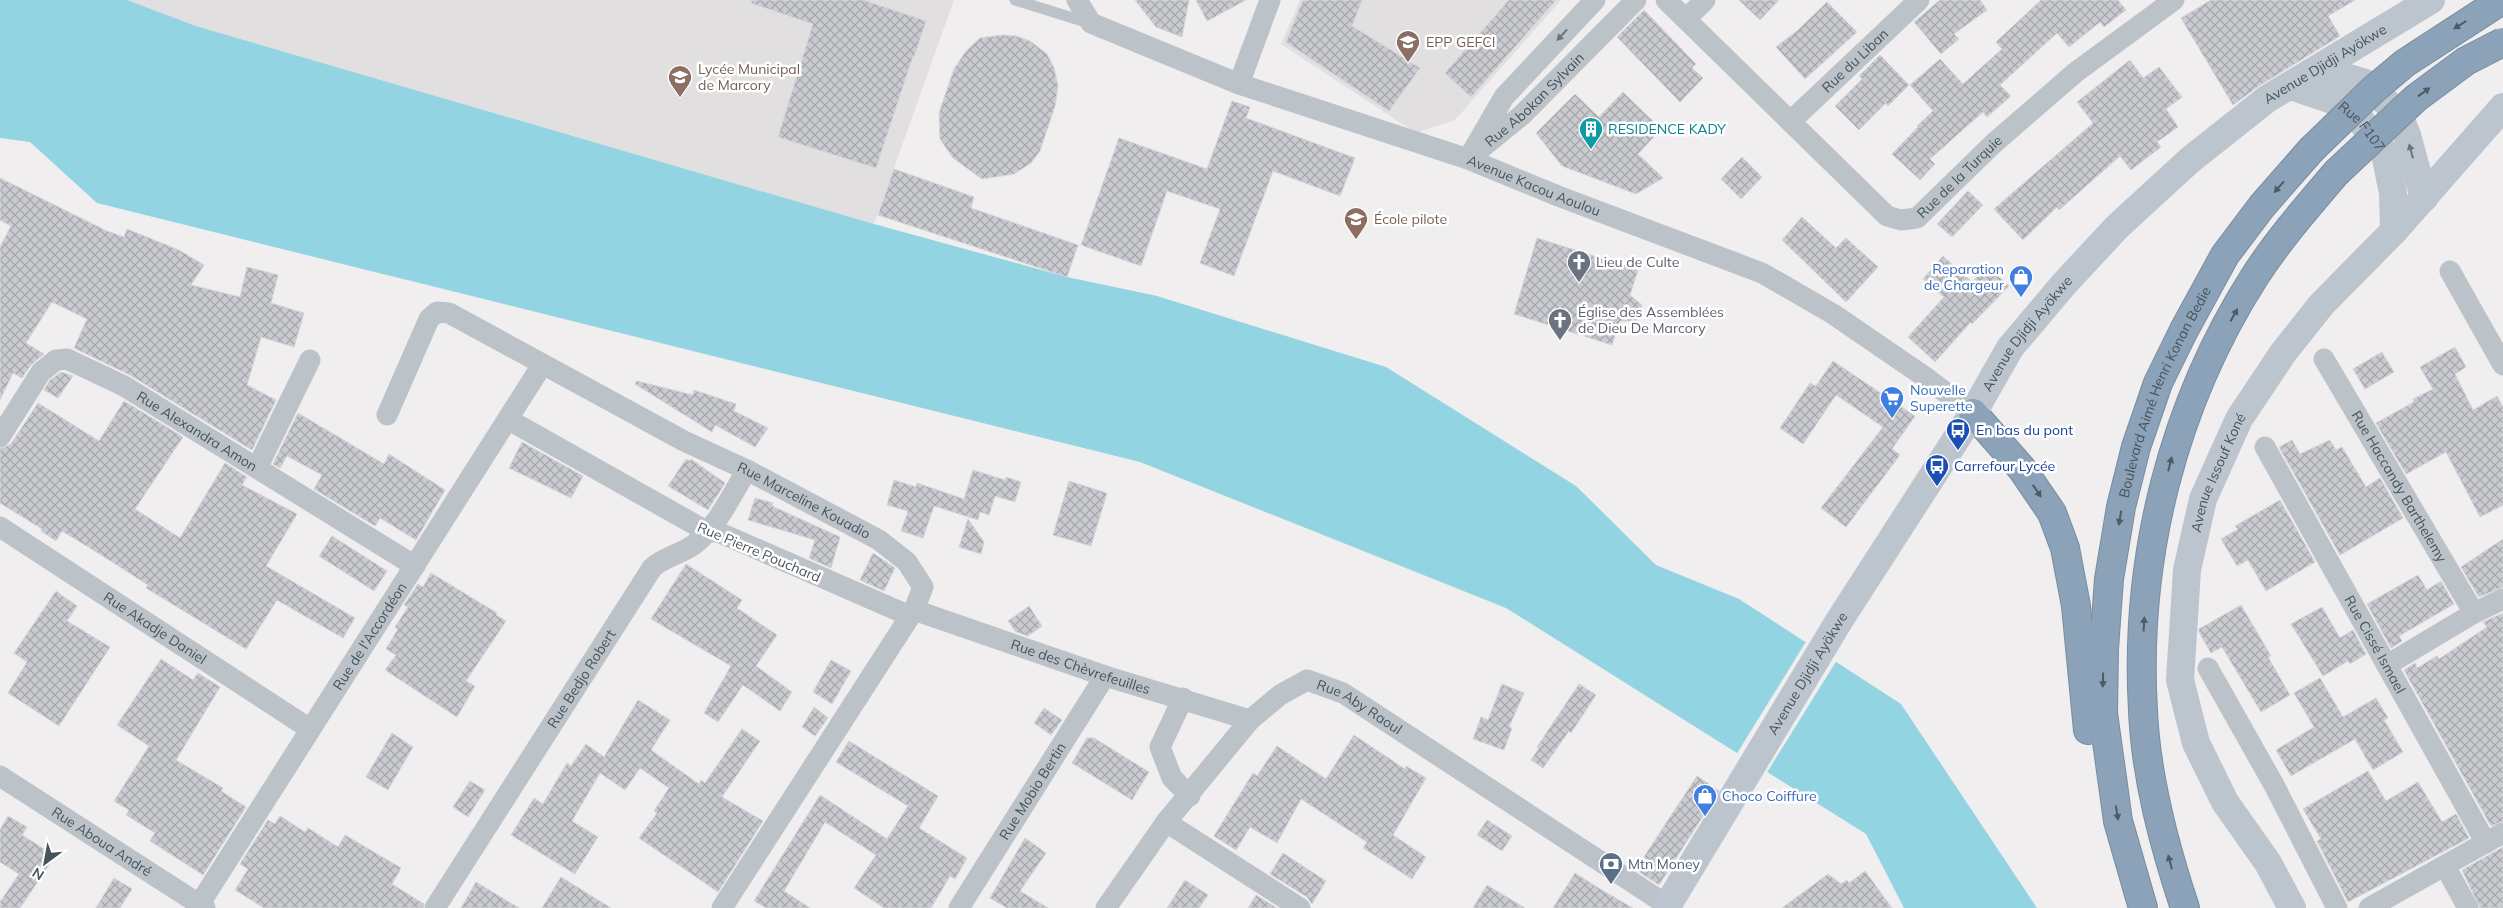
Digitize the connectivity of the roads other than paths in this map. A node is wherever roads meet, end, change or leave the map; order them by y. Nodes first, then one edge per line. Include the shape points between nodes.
1 (1015, 0) edge
2 (1077, 0) edge
3 (1270, 0) edge
4 (1595, 0) edge
5 (1636, 0) edge
6 (1666, 0) edge
7 (1705, 0) edge
8 (1918, 0) edge
9 (2174, 0) edge
10 (2431, 0) edge
11 (2502, 0) edge
12 (1686, 19) junction
13 (1090, 24) junction
14 (2503, 42) edge
15 (2319, 69) junction
16 (1239, 84) junction
17 (2291, 86) junction
18 (2503, 107) edge
19 (1791, 121) junction
20 (2503, 131) edge
21 (2474, 139) junction
22 (1468, 159) junction
23 (2424, 198) junction
24 (2394, 231) junction
25 (2450, 272) dead end
26 (2324, 359) dead end
27 (310, 360) dead end
28 (542, 365) junction
29 (2503, 365) edge
30 (1972, 414) junction
31 (387, 415) dead end
32 (509, 420) junction
33 (0, 437) edge
34 (2266, 447) dead end
35 (257, 468) junction
36 (747, 470) junction
37 (0, 527) edge
38 (708, 532) junction
39 (415, 566) junction
40 (2503, 600) edge
41 (912, 613) junction
42 (2474, 613) junction
43 (2387, 665) junction
44 (2208, 668) dead end
45 (1106, 676) junction
46 (1183, 698) junction
47 (1250, 720) junction
48 (310, 729) junction
49 (2110, 765) junction
50 (0, 776) edge
51 (1190, 796) junction
52 (1166, 822) junction
53 (2495, 838) edge
54 (2445, 866) junction
55 (1666, 906) edge
56 (200, 907) edge
57 (726, 907) edge
58 (435, 908) edge
59 (959, 908) edge
60 (1106, 908) edge
61 (1300, 908) edge
62 (2143, 908) edge
63 (2185, 908) edge
64 (2292, 908) edge
65 (2337, 908) edge
66 (2369, 908) edge
67 (2468, 908) edge

1 - 13 lane
2 - 13 street
3 - 16 street
4 -> 22 street, Rue Abokan Sylvain via 1504,97
5 - 22 street, Rue Abokan Sylvain via 1522,115
6 - 12 street, Rue de la Turquie
7 - 12 street
8 - 19 street, Rue du Liban
9 - 19 street, Rue de la Turquie via 2069,78 1993,144 1917,218 1901,220 1887,216
10 - 15 street, Avenue Djidji Ayökwe
11 -> 49 highway, Boulevard Aimé Henri Konan Bedie, bridge via 2405,63 2311,150 2225,255 2158,383 2136,447 2121,507 2108,599 2103,713
12 - 19 street, Rue de la Turquie
13 - 16 street, Avenue Kacou Aoulou
63 -> 14 highway, Boulevard Aimé Henri Konan Bedie, bridge via 2158,814 2143,711 2146,586 2171,458 2192,398 2255,276 2336,172 2416,98 2466,61
15 - 17 street, Avenue Djidji Ayökwe
23 -> 15 street via 2400,118 2365,84
16 - 22 street, Avenue Kacou Aoulou
17 - 24 street, Rue F107 via 2338,102 2368,130 2385,154 2394,193
17 - 30 street, Avenue Djidji Ayökwe via 2267,99 2190,160 2117,227 2010,348
18 - 21 street, Avenue Issouf Koné
20 - 21 street
21 - 23 street, Avenue Issouf Koné
22 - 30 street, Avenue Kacou Aoulou via 1762,273 1833,314 1925,377
23 - 24 street, Avenue Issouf Koné
24 - 64 street, Avenue Issouf Koné via 2321,305 2283,353 2239,418 2203,499 2187,570 2180,680 2196,743 2225,802 2268,863
25 - 29 street
26 - 42 street, Rue Haccandy Barthelemy
27 - 35 street
28 - 31 street, Rue Marceline Kouadio via 449,313 438,312 429,319
28 - 32 street, Rue de l'Accordéon
28 - 36 street, Rue Marceline Kouadio via 684,441
30 -> 49 highway via 2022,468 2052,512 2065,548 2076,606 2088,730
30 - 55 street, Avenue Djidji Ayökwe via 1839,621
32 - 38 street, Rue Pierre Pouchard
32 - 39 street, Rue de l'Accordéon
33 - 35 street, Rue Alexandra Amon via 41,372 56,360 67,359 124,386
34 - 43 street, Rue Cissé Ismael
35 - 39 street, Rue Alexandra Amon
36 - 38 street, Rue Bedjo Robert
36 - 41 street, Rue Marceline Kouadio via 879,540 907,562 923,586
37 - 48 street, Rue Akadje Daniel
38 - 41 street, Rue Pierre Pouchard via 718,532
38 - 58 street, Rue Bedjo Robert via 697,543 652,568
39 - 48 street, Rue de l'Accordéon
40 - 42 street
41 - 45 street, Rue des Chèvrefeuilles
41 - 57 street, Rue Marceline Kouadio
42 - 43 street
43 - 53 street, Rue Cissé Ismael
44 - 65 street via 2274,785
45 - 46 street, Rue des Chèvrefeuilles
45 - 59 street, Rue Mobio Bertin
46 - 47 street, Rue des Chèvrefeuilles
46 - 51 street via 1160,747 1172,778
47 - 51 street, Rue Aby Raoul
47 - 55 street, Rue Aby Raoul via 1280,695 1307,680 1343,693
48 - 56 street, Rue de l'Accordéon
49 -> 62 highway, Boulevard Aimé Henri Konan Bedie via 2118,821
50 - 56 street, Rue Aboua André
51 - 52 street, Rue Aby Raoul
52 - 60 street, Rue Aby Raoul
52 - 61 street
53 - 54 street
54 - 66 street
54 - 67 street

